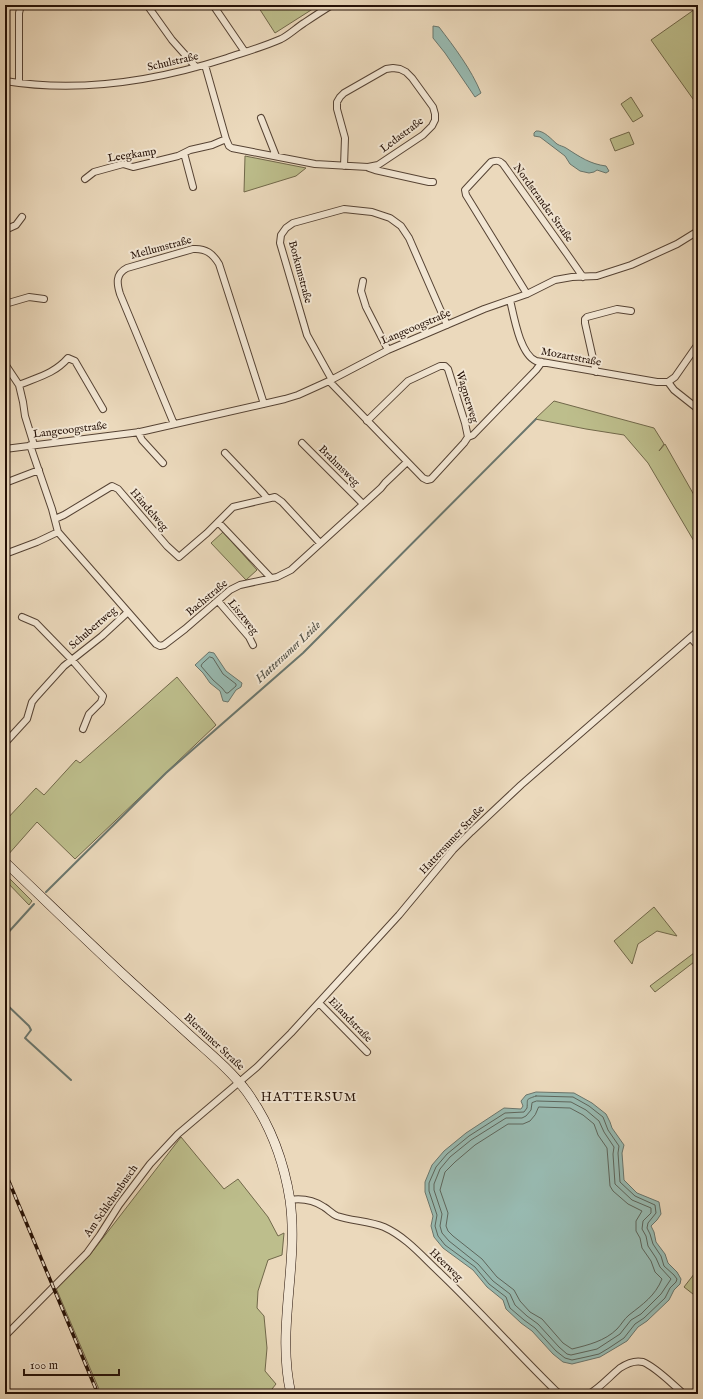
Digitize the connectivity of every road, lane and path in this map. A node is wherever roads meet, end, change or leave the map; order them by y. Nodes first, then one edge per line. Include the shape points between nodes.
1 (21, 5) edge
2 (147, 5) edge
3 (213, 5) edge
4 (332, 5) edge
5 (245, 52) junction
6 (205, 65) junction
7 (196, 67) junction
8 (5, 81) edge
9 (19, 83) junction
10 (261, 118) dead end
11 (226, 139) junction
12 (184, 153) junction
13 (276, 156) junction
14 (344, 166) junction
15 (368, 167) junction
16 (85, 179) dead end
17 (433, 182) dead end
18 (193, 187) dead end
19 (22, 217) dead end
20 (5, 230) edge
21 (698, 231) edge
22 (583, 277) junction
23 (363, 281) dead end
24 (527, 294) junction
25 (44, 299) dead end
26 (510, 300) junction
27 (5, 304) edge
28 (631, 311) dead end
29 (447, 325) junction
30 (698, 344) edge
31 (388, 350) junction
32 (542, 362) junction
33 (5, 364) edge
34 (596, 372) junction
35 (330, 380) junction
36 (668, 382) junction
37 (19, 385) junction
38 (264, 404) junction
39 (103, 409) dead end
40 (698, 409) edge
41 (367, 421) junction
42 (174, 424) junction
43 (138, 432) junction
44 (468, 437) junction
45 (302, 443) dead end
46 (32, 445) junction
47 (5, 449) edge
48 (225, 453) dead end
49 (407, 462) junction
50 (163, 463) dead end
51 (39, 470) junction
52 (5, 483) edge
53 (267, 498) junction
54 (363, 504) junction
55 (55, 519) junction
56 (218, 522) junction
57 (58, 532) junction
58 (320, 543) junction
59 (5, 554) edge
60 (271, 578) junction
61 (218, 601) junction
62 (128, 612) junction
63 (22, 617) dead end
64 (698, 631) edge
65 (690, 638) junction
66 (253, 645) dead end
67 (698, 646) edge
68 (72, 660) junction
69 (83, 729) dead end
70 (5, 743) edge
71 (5, 862) edge
72 (319, 1002) junction
73 (367, 1052) dead end
74 (238, 1082) junction
75 (290, 1200) junction
76 (5, 1336) edge
77 (291, 1394) edge
78 (560, 1394) edge
79 (589, 1394) edge
80 (684, 1394) edge

1 - 9 street
2 - 7 street via 172,40
3 - 5 street
4 - 5 street, Schulstraße via 283,38
5 - 6 street, Schulstraße
6 - 7 street, Schulstraße
6 - 11 street
7 - 9 street, Schulstraße via 150,78 119,82 62,86
8 - 9 street, Schulstraße
10 - 13 street
11 - 12 street, Leegkamp
11 - 13 street, Ledastraße via 232,148
12 - 16 street, Leegkamp via 133,167 123,164 94,172
12 - 18 street
13 - 14 street, Ledastraße via 315,164
14 - 15 street, Ledastraße
14 - 15 street, Ledastraße via 345,138 337,102 344,93 386,69 400,69 412,78 433,107 435,120 424,135 378,165
15 - 17 street, Ledastraße
19 - 20 street via 16,225
21 - 22 street, Langeoogstraße via 632,265 597,276
22 - 24 street, Langeoogstraße via 555,280
22 - 24 street, Nordstrander Straße via 503,164 496,160 482,170 465,190 466,195
23 - 31 street via 361,291 366,308
24 - 26 street, Langeoogstraße
25 - 27 street via 29,297
26 - 29 street, Langeoogstraße
26 - 32 street, Mozartstraße via 525,350 532,359
28 - 34 street via 617,309 585,319
29 - 31 street, Langeoogstraße
29 - 35 street, Borkumstraße via 409,238 401,226 390,218 372,212 344,209 293,223 281,235 280,243 307,334
30 - 36 street via 675,377
31 - 35 street, Langeoogstraße
32 - 34 street, Mozartstraße
32 - 44 street, Wagnerweg via 487,422
33 - 37 street
34 - 36 street, Mozartstraße
35 - 38 street, Langeoogstraße via 298,395
35 - 41 street
36 - 40 street
37 - 39 street via 52,372 68,358 75,361
37 - 46 street, Bachstraße
38 - 42 street, Langeoogstraße
38 - 42 street, Mellumstraße via 219,264 214,256 206,251 200,248 193,249 126,268 121,272 117,284
41 - 44 street, Wagnerweg via 408,381 445,366
41 - 49 street
42 - 43 street, Langeoogstraße
43 - 46 street, Langeoogstraße
43 - 50 street
44 - 49 street, Wagnerweg via 431,479 423,478
45 - 54 street, Brahmsweg
46 - 47 street, Langeoogstraße
46 - 51 street, Bachstraße
48 - 53 street
49 - 54 street, Bachstraße
51 - 52 street
51 - 55 street, Bachstraße
53 - 56 street, Händelweg via 233,507
53 - 58 street via 278,499
54 - 58 street, Bachstraße
55 - 56 street, Händelweg via 112,486 118,489 179,557
55 - 57 street, Bachstraße
56 - 60 street
57 - 59 street
57 - 62 street, Bachstraße
58 - 60 street, Bachstraße via 291,570
60 - 61 street, Bachstraße via 240,585
61 - 62 street, Bachstraße via 160,646
61 - 66 street, Lisztweg via 250,637
62 - 68 street, Schubertweg
63 - 68 street, Schubertweg via 36,623
64 - 65 street, Hattersumer Straße
65 - 67 street
65 - 72 street, Hattersumer Straße via 521,785 471,832
68 - 69 street, Schubertweg via 103,696 101,702 89,714
68 - 70 street, Schubertweg via 36,697 27,720
71 - 74 main road, Blersumer Straße via 217,1059
72 - 73 street, Eilandstraße
72 - 74 street, Hattersumer Straße via 257,1067
74 - 75 main road, Blersumer Straße via 254,1102 273,1139
74 - 76 street, Am Schlehenbusch via 178,1134 150,1164 87,1252
75 - 77 main road, Blersumer Straße via 292,1244 285,1345
75 - 78 street, Heerweg via 309,1200 335,1215 367,1222 398,1235 459,1291
79 - 80 street via 626,1364 642,1362 652,1367

